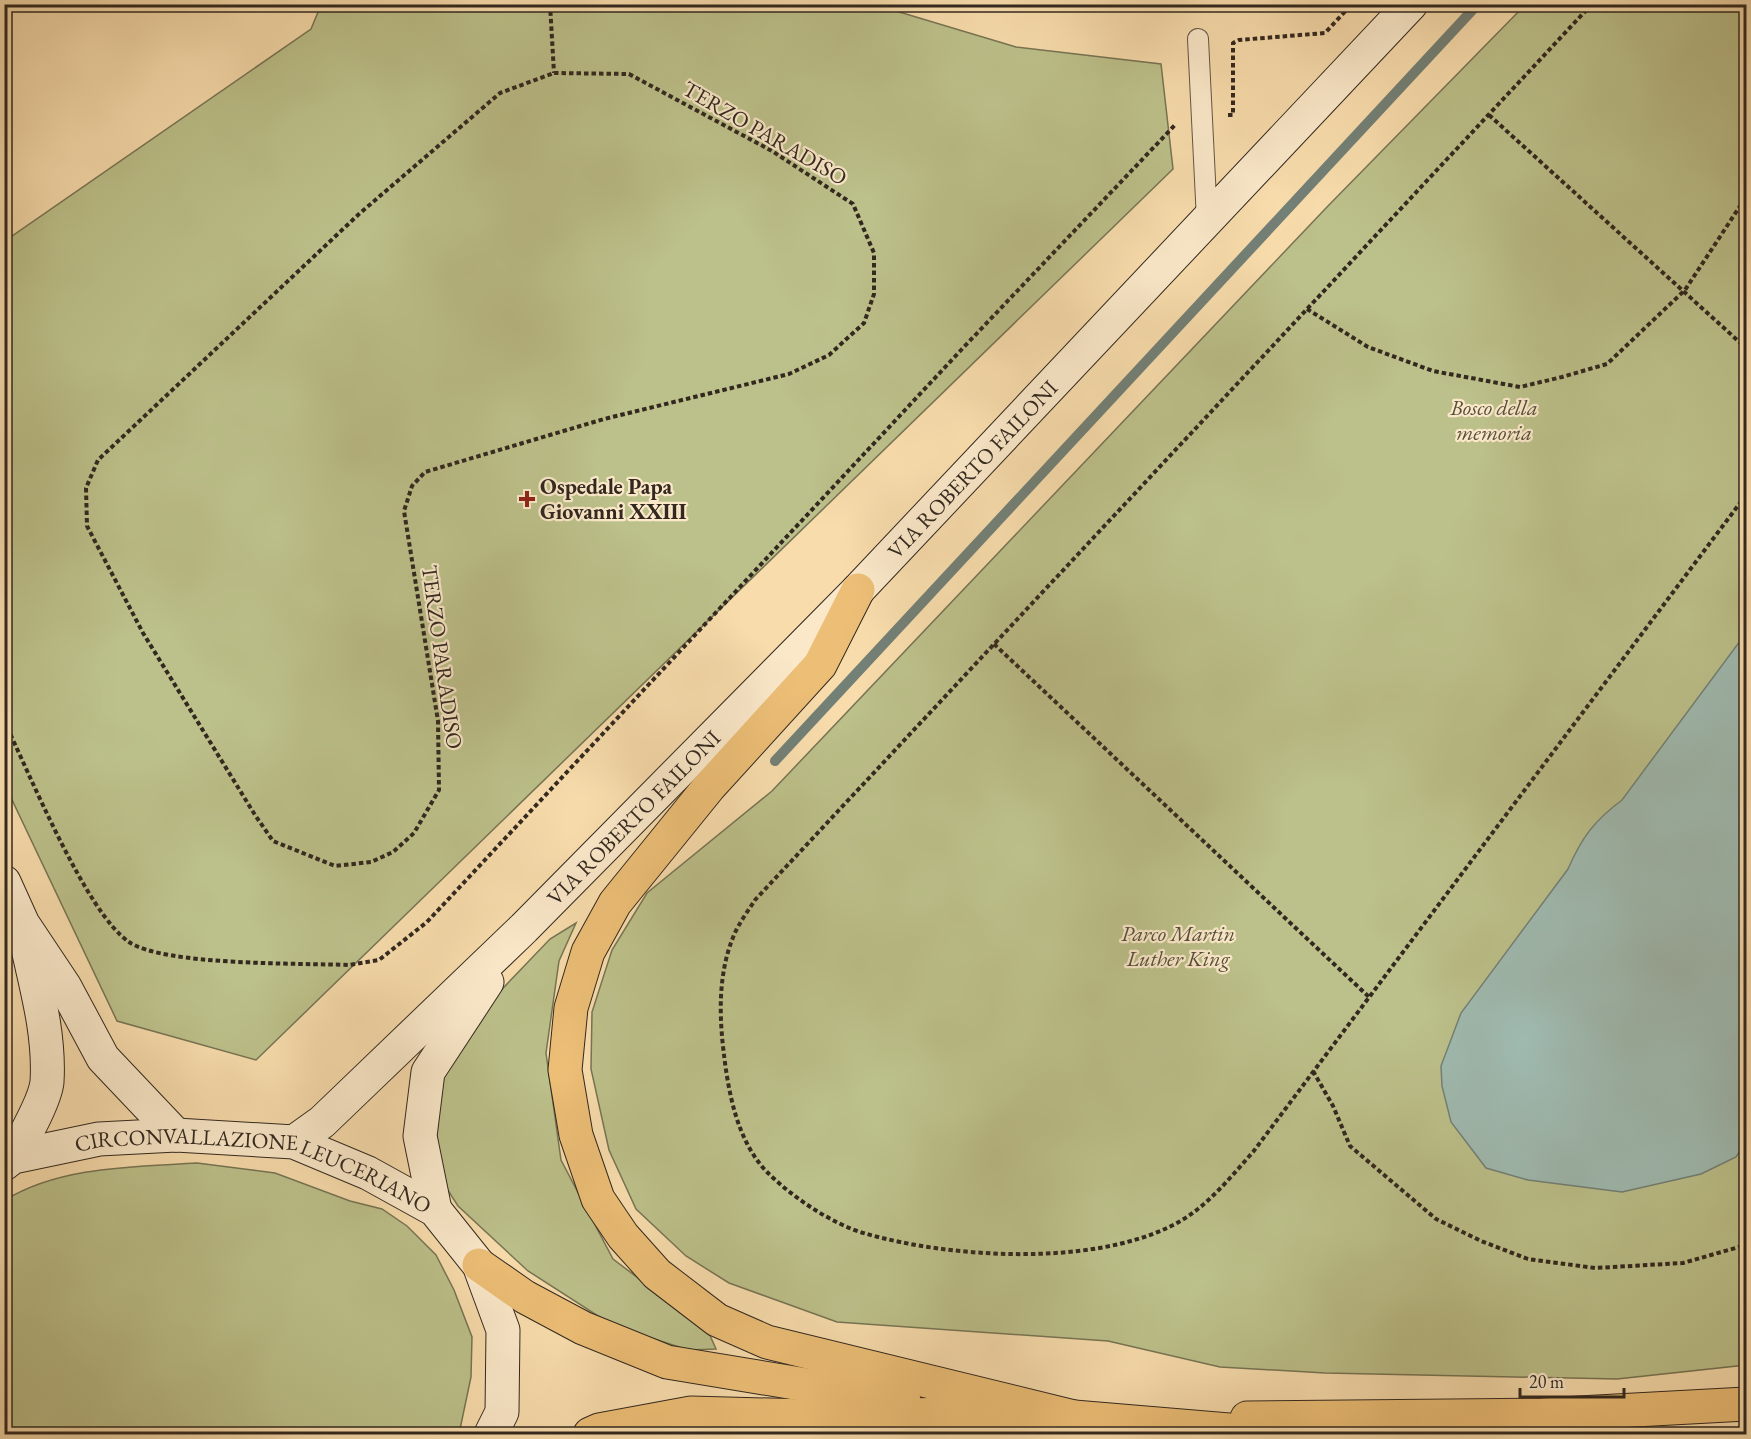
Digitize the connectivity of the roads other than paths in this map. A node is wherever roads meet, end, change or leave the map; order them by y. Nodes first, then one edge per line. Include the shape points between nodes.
1 (1411, 4) edge
2 (1198, 39) dead end
3 (1207, 220) junction
4 (858, 590) junction
5 (4, 882) edge
6 (22, 924) junction
7 (524, 928) junction
8 (176, 1135) junction
9 (294, 1142) junction
10 (9, 1161) edge
11 (435, 1210) junction
12 (479, 1265) junction
13 (1746, 1404) edge
14 (980, 1413) junction
15 (1088, 1418) junction
16 (491, 1434) edge
17 (590, 1434) edge
18 (1277, 1434) edge

1 - 3 street, VIA ROBERTO FAILONI
2 - 3 lane
3 - 4 street, VIA ROBERTO FAILONI
4 - 7 street, VIA ROBERTO FAILONI
4 - 15 highway via 820,665 709,787 615,903 588,952 571,1008 565,1070 576,1136 598,1199 623,1236 657,1274 717,1320 767,1342
5 - 6 street
6 - 8 street via 65,987 103,1058
6 - 10 street via 43,1021 47,1083 30,1127
7 - 9 street, VIA ROBERTO FAILONI via 322,1122
7 - 11 street, VIA ROBERTO FAILONI via 428,1072 420,1136
8 - 9 street, CIRCONVALLAZIONE LEUCERIANO
8 - 10 street, CIRCONVALLAZIONE LEUCERIANO via 99,1139
9 - 11 street, CIRCONVALLAZIONE LEUCERIANO via 368,1173
11 - 12 street, CIRCONVALLAZIONE LEUCERIANO
12 - 14 highway via 525,1297 583,1328 667,1362
12 - 16 street, CIRCONVALLAZIONE LEUCERIANO via 503,1330 502,1412
13 - 15 highway via 1542,1415
14 - 15 highway
14 - 17 highway via 843,1417 691,1413
15 - 18 highway

